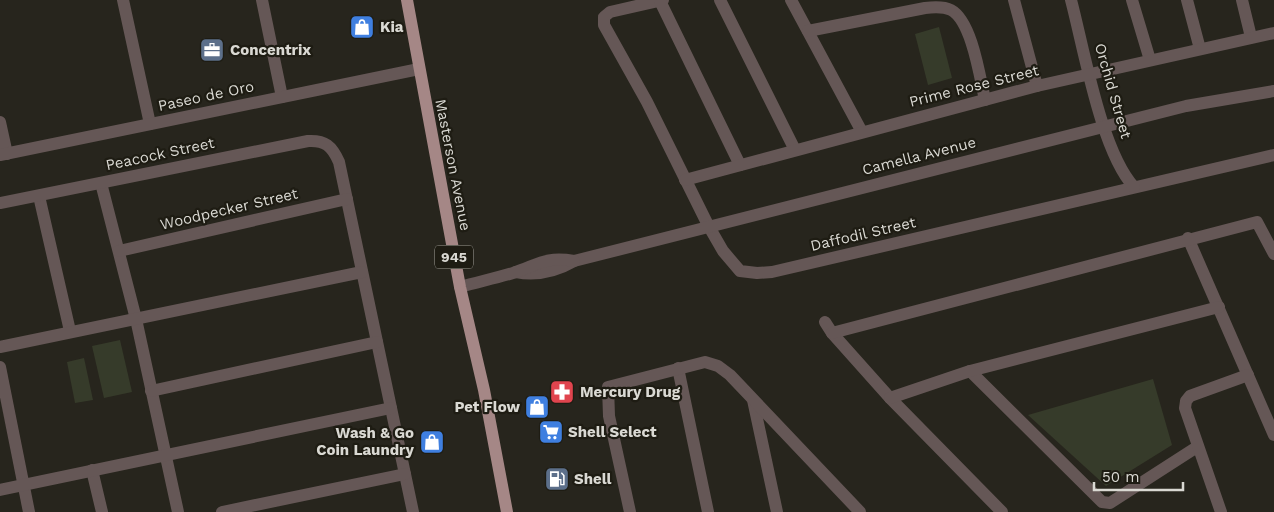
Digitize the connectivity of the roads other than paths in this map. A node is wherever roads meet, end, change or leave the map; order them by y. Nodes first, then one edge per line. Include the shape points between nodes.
1 (124, 0) edge
2 (262, 0) edge
3 (408, 0) edge
4 (662, 0) edge
5 (720, 0) edge
6 (792, 0) edge
7 (1014, 0) edge
8 (1072, 0) edge
9 (1132, 0) edge
10 (1188, 0) edge
11 (1242, 0) edge
12 (808, 31) junction
13 (1274, 33) edge
14 (1251, 37) junction
15 (1200, 49) junction
16 (1150, 60) junction
17 (419, 69) junction
18 (1090, 74) junction
19 (1037, 86) junction
20 (1274, 91) edge
21 (282, 97) junction
22 (985, 100) junction
23 (0, 122) edge
24 (150, 124) junction
25 (1103, 127) junction
26 (862, 132) junction
27 (795, 150) junction
28 (3, 155) edge
29 (1274, 155) edge
30 (740, 165) junction
31 (686, 180) junction
32 (102, 183) junction
33 (1134, 187) junction
34 (39, 196) junction
35 (347, 199) junction
36 (0, 204) edge
37 (708, 225) junction
38 (1188, 238) junction
39 (119, 251) junction
40 (1274, 254) edge
41 (362, 272) junction
42 (460, 287) junction
43 (1219, 307) junction
44 (136, 319) junction
45 (825, 322) dead end
46 (70, 331) junction
47 (832, 333) junction
48 (377, 342) junction
49 (0, 347) edge
50 (0, 367) edge
51 (678, 368) junction
52 (970, 371) junction
53 (1248, 375) junction
54 (151, 391) junction
55 (890, 398) junction
56 (753, 399) junction
57 (391, 408) junction
58 (1274, 435) edge
59 (1197, 447) junction
60 (165, 455) junction
61 (92, 470) junction
62 (405, 474) junction
63 (23, 486) junction
64 (0, 490) edge
65 (851, 507) edge
66 (29, 512) edge
67 (102, 512) edge
68 (178, 512) edge
69 (222, 512) edge
70 (413, 512) edge
71 (507, 512) edge
72 (630, 512) edge
73 (708, 512) edge
74 (778, 512) edge
75 (860, 512) edge
76 (1002, 512) edge
77 (1221, 512) edge

1 - 24 street
2 - 21 street
3 - 17 main road, Masterson Avenue / 945
4 - 30 street
4 - 31 street, Daffodil Street via 610,12 604,17 604,25
5 - 27 street
6 - 12 street
7 - 19 street
8 - 18 street, Orchid Street
9 - 16 street
10 - 15 street
11 - 14 street
12 - 22 street via 925,8 951,10 964,23
12 - 26 street
13 - 14 street, Prime Rose Street
14 - 15 street, Prime Rose Street
15 - 16 street, Prime Rose Street
16 - 18 street, Prime Rose Street
17 - 21 street, Paseo de Oro
17 - 42 main road, Masterson Avenue / 945
18 - 19 street, Prime Rose Street
18 - 25 street, Orchid Street
19 - 22 street, Prime Rose Street
20 - 25 street, Camella Avenue via 1214,99
21 - 24 street, Paseo de Oro
22 - 26 street, Prime Rose Street
23 - 28 street
24 - 28 street, Paseo de Oro
25 - 33 street, Orchid Street via 1121,169
25 - 37 street, Camella Avenue
26 - 27 street, Prime Rose Street
27 - 30 street, Prime Rose Street
29 - 33 street, Daffodil Street
30 - 31 street, Prime Rose Street
31 - 37 street, Daffodil Street
32 - 34 street, Peacock Street
32 - 35 street, Peacock Street via 318,140 335,152
32 - 39 street
33 - 37 street, Daffodil Street via 772,272 740,271
34 - 36 street, Peacock Street
34 - 46 street
35 - 39 street, Woodpecker Street
35 - 41 street
37 - 42 street, Camella Avenue via 574,261 560,269 532,275 516,272
38 - 40 street via 1256,222
38 - 43 street
38 - 47 street
39 - 44 street
41 - 44 street
41 - 48 street
42 - 71 main road, Masterson Avenue / 945
43 - 52 street
43 - 53 street
44 - 46 street
44 - 54 street
45 - 47 street
46 - 49 street
47 - 55 street
48 - 54 street
48 - 57 street
50 - 63 street
51 - 56 street via 705,362 718,366
51 - 72 street via 608,387 609,416
51 - 73 street
52 - 55 street
52 - 59 street via 1102,502 1110,503
53 - 58 street
53 - 59 street via 1190,396 1186,401 1185,408
54 - 60 street
55 - 76 street
56 - 65 street
56 - 74 street
57 - 60 street
57 - 62 street
59 - 77 street
60 - 61 street
60 - 68 street
61 - 63 street
61 - 67 street
62 - 69 street
62 - 70 street
63 - 64 street
63 - 66 street
65 - 75 street

